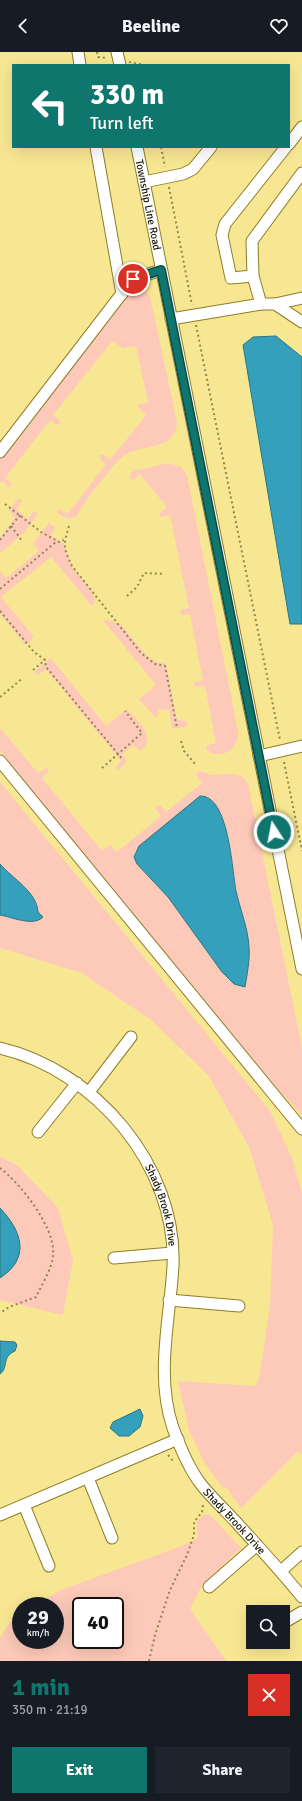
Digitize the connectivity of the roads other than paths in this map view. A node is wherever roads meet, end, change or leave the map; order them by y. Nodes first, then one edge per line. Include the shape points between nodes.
1 (78, 52) edge
2 (118, 52) edge
3 (80, 64) edge
4 (120, 64) edge
5 (302, 127) edge
6 (290, 143) edge
7 (96, 148) edge
8 (137, 148) edge
9 (209, 148) edge
10 (285, 148) edge
11 (302, 173) edge
12 (144, 182) junction
13 (161, 270) junction
14 (253, 276) junction
15 (122, 294) junction
16 (302, 298) edge
17 (261, 304) junction
18 (276, 304) junction
19 (171, 319) junction
20 (302, 322) edge
21 (0, 452) edge
22 (302, 746) edge
23 (259, 756) junction
24 (0, 762) edge
25 (302, 969) edge
26 (131, 1037) dead end
27 (0, 1048) edge
28 (77, 1083) junction
29 (89, 1092) junction
30 (302, 1129) edge
31 (38, 1132) dead end
32 (172, 1253) junction
33 (114, 1258) dead end
34 (169, 1300) junction
35 (239, 1306) dead end
36 (178, 1439) junction
37 (88, 1478) junction
38 (24, 1505) junction
39 (0, 1515) edge
40 (112, 1538) dead end
41 (257, 1545) junction
42 (302, 1552) edge
43 (49, 1566) dead end
44 (281, 1571) junction
45 (209, 1587) dead end
46 (302, 1597) edge
47 (302, 1612) edge
48 (290, 1619) edge

1 - 3 street
2 - 4 street
5 - 6 street
7 - 15 street
8 - 12 street, Township Line Road
9 - 12 street via 193,170
10 - 14 street via 225,224 222,235 231,278
11 - 14 street via 252,241
12 - 13 street, Township Line Road
13 - 15 street via 133,279
13 - 19 street, Township Line Road
14 - 17 street
15 - 21 street
16 - 18 street
17 - 18 street
17 - 19 street
18 - 20 street
19 - 23 street, Township Line Road
22 - 23 street
23 - 25 street, Township Line Road
24 - 30 street
26 - 29 street
27 - 28 street, Shady Brook Drive via 43,1063
28 - 29 street, Shady Brook Drive
28 - 31 street
29 - 32 street, Shady Brook Drive via 127,1130 153,1174 166,1211
32 - 33 street
32 - 34 street, Shady Brook Drive
34 - 35 street
34 - 36 street, Shady Brook Drive via 164,1356 165,1388
36 - 37 street
36 - 41 street, Shady Brook Drive via 201,1484
37 - 38 street
37 - 40 street
38 - 39 street
38 - 43 street
41 - 44 street, Shady Brook Drive
41 - 45 street
42 - 44 street
44 - 46 street, Shady Brook Drive
47 - 48 street

